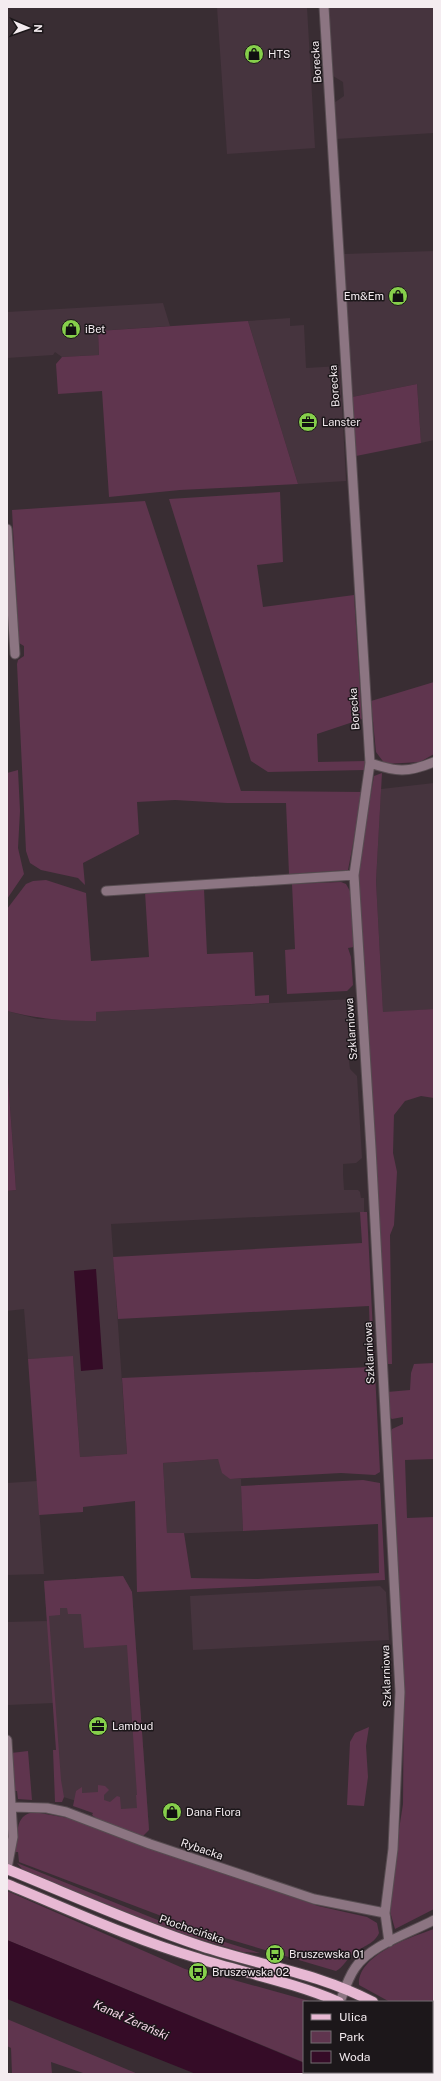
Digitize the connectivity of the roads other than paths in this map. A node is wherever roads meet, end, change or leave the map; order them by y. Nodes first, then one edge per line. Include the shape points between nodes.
1 (324, 7) edge
2 (7, 529) edge
3 (15, 654) dead end
4 (434, 762) edge
5 (370, 763) junction
6 (354, 875) junction
7 (106, 891) dead end
8 (7, 1740) edge
9 (12, 1807) junction
10 (9, 1854) edge
11 (7, 1868) edge
12 (7, 1884) edge
13 (385, 1913) junction
14 (434, 1920) edge
15 (389, 1942) junction
16 (345, 1988) junction
17 (337, 2001) edge
18 (339, 2001) edge
19 (371, 2001) edge

1 - 5 street, Borecka
2 - 3 street
4 - 5 street via 407,771 388,769
5 - 6 street, Szklarniowa
6 - 7 street
6 - 13 street, Szklarniowa via 400,1692 394,1842
8 - 9 street
9 - 10 street via 13,1837
9 - 13 street, Rybacka via 47,1808 66,1812 150,1844 314,1899
10 - 11 street
11 - 16 main road, Płochocińska via 167,1934
12 - 17 main road via 164,1947 315,1992
13 - 15 street, Szklarniowa
14 - 15 street
15 - 16 street via 363,1958 354,1969
16 - 18 street
16 - 19 main road, Płochocińska

